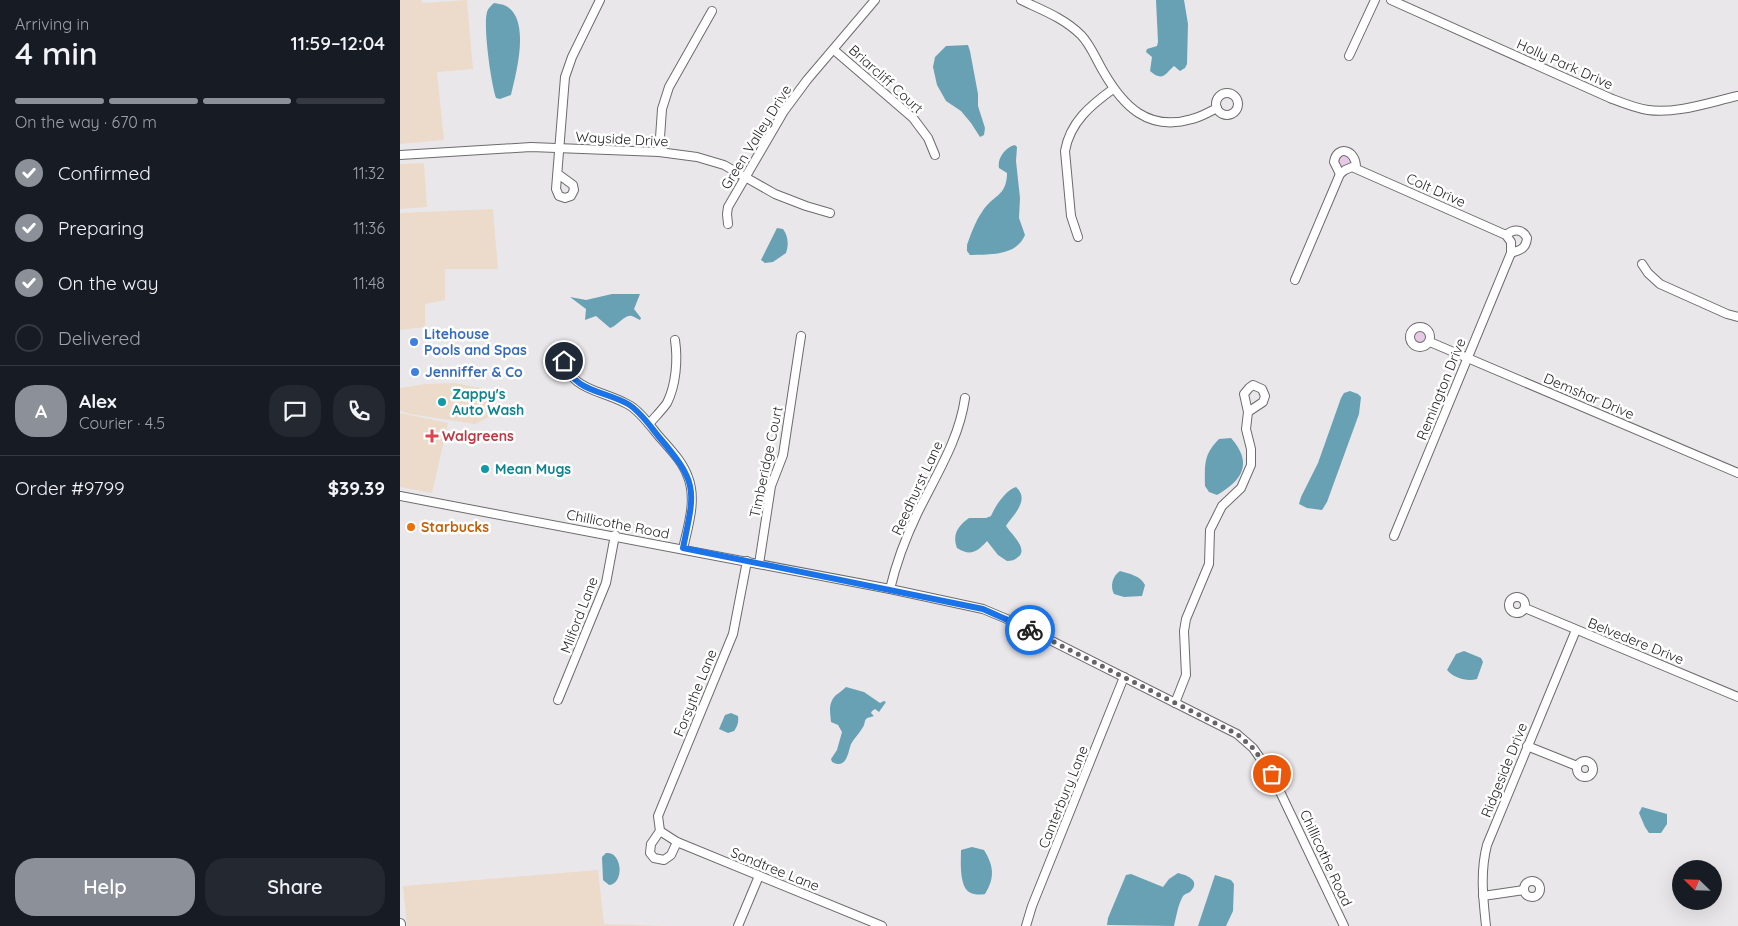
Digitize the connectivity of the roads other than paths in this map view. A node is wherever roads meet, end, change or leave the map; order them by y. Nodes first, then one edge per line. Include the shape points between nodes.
1 (600, 0) edge
2 (876, 0) edge
3 (1021, 0) edge
4 (1375, 0) edge
5 (1391, 0) edge
6 (712, 11) dead end
7 (834, 50) junction
8 (1349, 56) dead end
9 (1113, 89) junction
10 (1738, 96) edge
11 (1217, 108) dead end
12 (559, 148) junction
13 (659, 152) junction
14 (934, 154) dead end
15 (400, 155) edge
16 (1356, 168) junction
17 (558, 174) dead end
18 (1340, 174) junction
19 (745, 178) junction
20 (830, 213) dead end
21 (728, 224) dead end
22 (1506, 235) junction
23 (1078, 236) dead end
24 (1511, 253) junction
25 (1642, 264) dead end
26 (1295, 280) dead end
27 (1738, 317) edge
28 (801, 336) dead end
29 (674, 340) dead end
30 (1430, 342) dead end
31 (563, 353) dead end
32 (1467, 358) junction
33 (965, 398) dead end
34 (1248, 412) dead end
35 (649, 424) junction
36 (1738, 472) edge
37 (400, 496) edge
38 (615, 535) junction
39 (1394, 536) dead end
40 (683, 548) junction
41 (747, 561) junction
42 (759, 564) junction
43 (890, 589) junction
44 (1525, 608) dead end
45 (1576, 630) junction
46 (1124, 677) junction
47 (1738, 697) edge
48 (558, 700) dead end
49 (1175, 703) junction
50 (1527, 746) junction
51 (1577, 766) dead end
52 (660, 831) junction
53 (677, 842) junction
54 (759, 876) junction
55 (1524, 890) dead end
56 (1483, 896) junction
57 (738, 926) edge
58 (882, 926) edge
59 (1026, 926) edge
60 (1344, 926) edge
61 (1486, 926) edge

1 - 12 street via 565,77
2 - 7 street, Green Valley Drive
3 - 9 street via 1054,15 1082,36
4 - 8 street
5 - 10 street, Holly Park Drive via 1639,108 1678,109
6 - 13 street via 669,87 662,109
7 - 14 street, Briarcliff Court via 913,118 928,138
7 - 19 street, Green Valley Drive via 784,111
9 - 11 street via 1138,114 1151,120 1192,119
9 - 23 street via 1079,118 1066,143 1070,216
12 - 13 street, Wayside Drive
12 - 15 street, Wayside Drive via 531,146
12 - 17 street
13 - 19 street, Wayside Drive via 708,160 724,165
16 - 18 street
16 - 18 street, Colt Drive via 1352,155 1340,152 1334,162
16 - 22 street, Colt Drive
18 - 26 street
19 - 20 street, Wayside Drive via 775,194
19 - 21 street, Green Valley Drive via 728,207
22 - 24 street
22 - 24 street, Colt Drive via 1516,230 1527,238 1525,247
24 - 32 street, Remington Drive
25 - 27 street via 1660,284
28 - 42 street, Timberidge Court via 783,454 771,486
29 - 35 street via 677,354 672,390 666,404
30 - 32 street, Demshar Drive
31 - 35 street via 566,370 576,382 629,404
32 - 36 street, Demshar Drive
32 - 39 street, Remington Drive
33 - 43 street, Reedhurst Lane via 959,426 944,464 917,515
34 - 49 street via 1246,429 1252,465 1241,488 1222,506 1210,530 1209,564 1186,619 1186,675
35 - 40 street via 680,461 692,491
37 - 38 street, Chillicothe Road
38 - 40 street, Chillicothe Road
38 - 48 street, Milford Lane via 606,583
40 - 41 street, Chillicothe Road
41 - 42 street, Chillicothe Road
41 - 52 street, Forsythe Lane via 733,634 658,816
42 - 43 street, Chillicothe Road
43 - 46 street, Chillicothe Road via 983,609
44 - 45 street, Belvedere Drive
45 - 47 street, Belvedere Drive
45 - 50 street, Ridgeside Drive
46 - 49 street, Chillicothe Road
46 - 59 street, Canterbury Lane
49 - 60 street, Chillicothe Road via 1237,734 1253,748 1272,774
50 - 51 street
50 - 56 street, Ridgeside Drive via 1487,844
52 - 53 street, Sandtree Lane
52 - 53 street via 651,844 650,853 654,858 664,860 671,855
53 - 54 street, Sandtree Lane
54 - 57 street
54 - 58 street, Sandtree Lane
55 - 56 street
56 - 61 street, Ridgeside Drive

